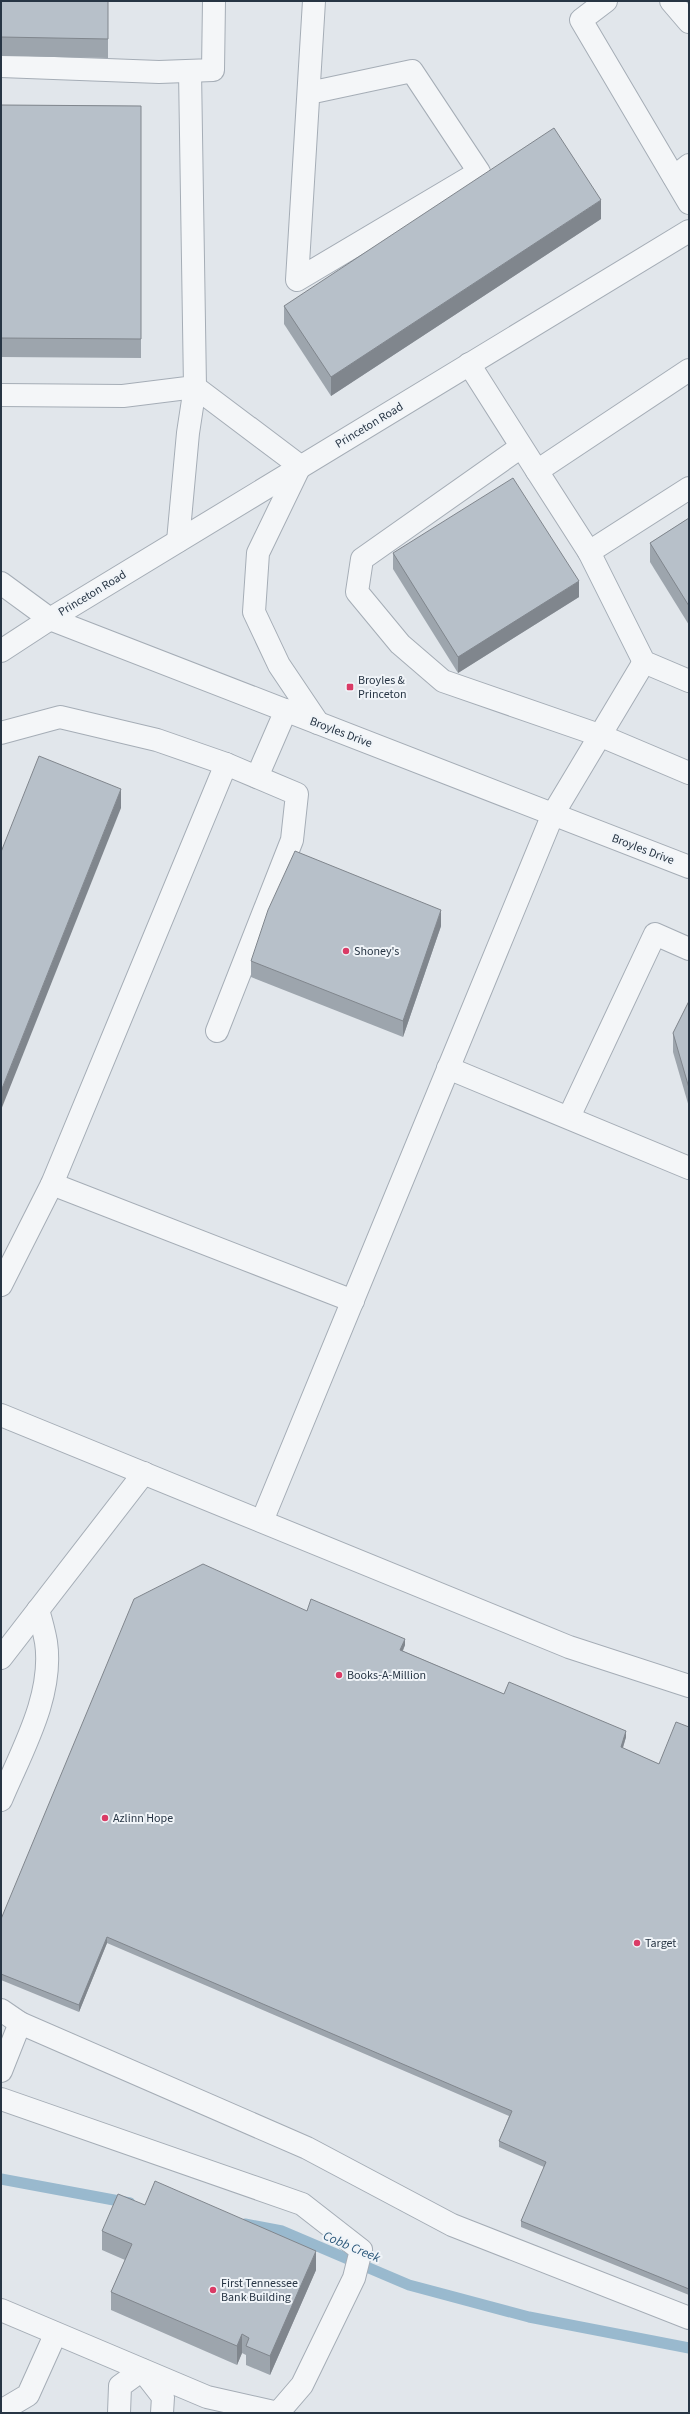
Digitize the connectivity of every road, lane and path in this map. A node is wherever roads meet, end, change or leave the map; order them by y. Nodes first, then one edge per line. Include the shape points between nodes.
1 (214, 1) edge
2 (314, 1) edge
3 (606, 1) edge
4 (671, 1) edge
5 (689, 22) edge
6 (1, 66) edge
7 (190, 71) junction
8 (309, 93) junction
9 (681, 171) edge
10 (689, 203) edge
11 (689, 231) edge
12 (469, 364) junction
13 (689, 370) edge
14 (195, 387) junction
15 (1, 394) edge
16 (521, 446) junction
17 (300, 466) junction
18 (537, 471) junction
19 (689, 488) edge
20 (178, 540) junction
21 (589, 552) junction
22 (1, 583) edge
23 (50, 619) junction
24 (1, 651) edge
25 (644, 662) junction
26 (689, 681) edge
27 (286, 710) junction
28 (318, 723) junction
29 (1, 733) edge
30 (599, 735) junction
31 (226, 764) junction
32 (689, 773) edge
33 (257, 777) junction
34 (553, 814) junction
35 (689, 867) edge
36 (689, 949) edge
37 (217, 1031) dead end
38 (448, 1068) junction
39 (569, 1117) junction
40 (689, 1168) edge
41 (52, 1184) junction
42 (1, 1285) edge
43 (353, 1301) junction
44 (1, 1415) edge
45 (144, 1473) junction
46 (262, 1522) junction
47 (38, 1610) junction
48 (1, 1658) edge
49 (689, 1686) edge
50 (1, 1800) edge
51 (1, 2010) edge
52 (20, 2023) junction
53 (1, 2071) edge
54 (1, 2099) edge
55 (1, 2310) edge
56 (689, 2318) edge
57 (55, 2335) junction
58 (142, 2370) junction
59 (1, 2411) edge
60 (119, 2413) edge
61 (162, 2413) edge
62 (278, 2413) edge

1 - 7 street via 213,70
2 - 8 street
3 - 9 street via 581,20
4 - 5 street
6 - 7 street
7 - 14 street
8 - 8 street via 297,280 479,172 412,71
9 - 10 street
11 - 12 street, Princeton Road
12 - 16 street
12 - 17 street, Princeton Road
13 - 18 street
14 - 15 street via 123,396
14 - 17 street
14 - 20 street
16 - 18 street
16 - 30 street via 362,559 357,592 400,644 443,681
17 - 20 street, Princeton Road
17 - 28 street via 258,553 254,612 279,665
18 - 21 street
19 - 21 street
20 - 23 street, Princeton Road
21 - 25 street
22 - 23 street, Broyles Drive
23 - 24 street, Princeton Road
23 - 27 street, Broyles Drive
25 - 26 street
25 - 30 street
27 - 28 street, Broyles Drive
27 - 33 street
28 - 34 street, Broyles Drive
29 - 31 street via 60,717 157,740
30 - 32 street
30 - 34 street
31 - 33 street
31 - 41 street
33 - 37 street via 297,794 292,840
34 - 35 street, Broyles Drive
34 - 38 street
36 - 39 street via 654,934
38 - 39 street
38 - 43 street
39 - 40 street
41 - 42 street
41 - 43 street
43 - 46 street
44 - 45 street
45 - 46 street
45 - 47 street
46 - 49 street via 569,1647
47 - 48 street
47 - 50 street via 46,1644 46,1674 38,1710
51 - 52 street
52 - 53 street
52 - 56 street via 307,2148 452,2225
54 - 62 street via 302,2204 360,2250 354,2278 302,2385
55 - 57 street
57 - 58 street
57 - 59 street via 28,2395
58 - 60 street via 120,2386
58 - 61 street via 163,2397
58 - 62 street via 207,2397

